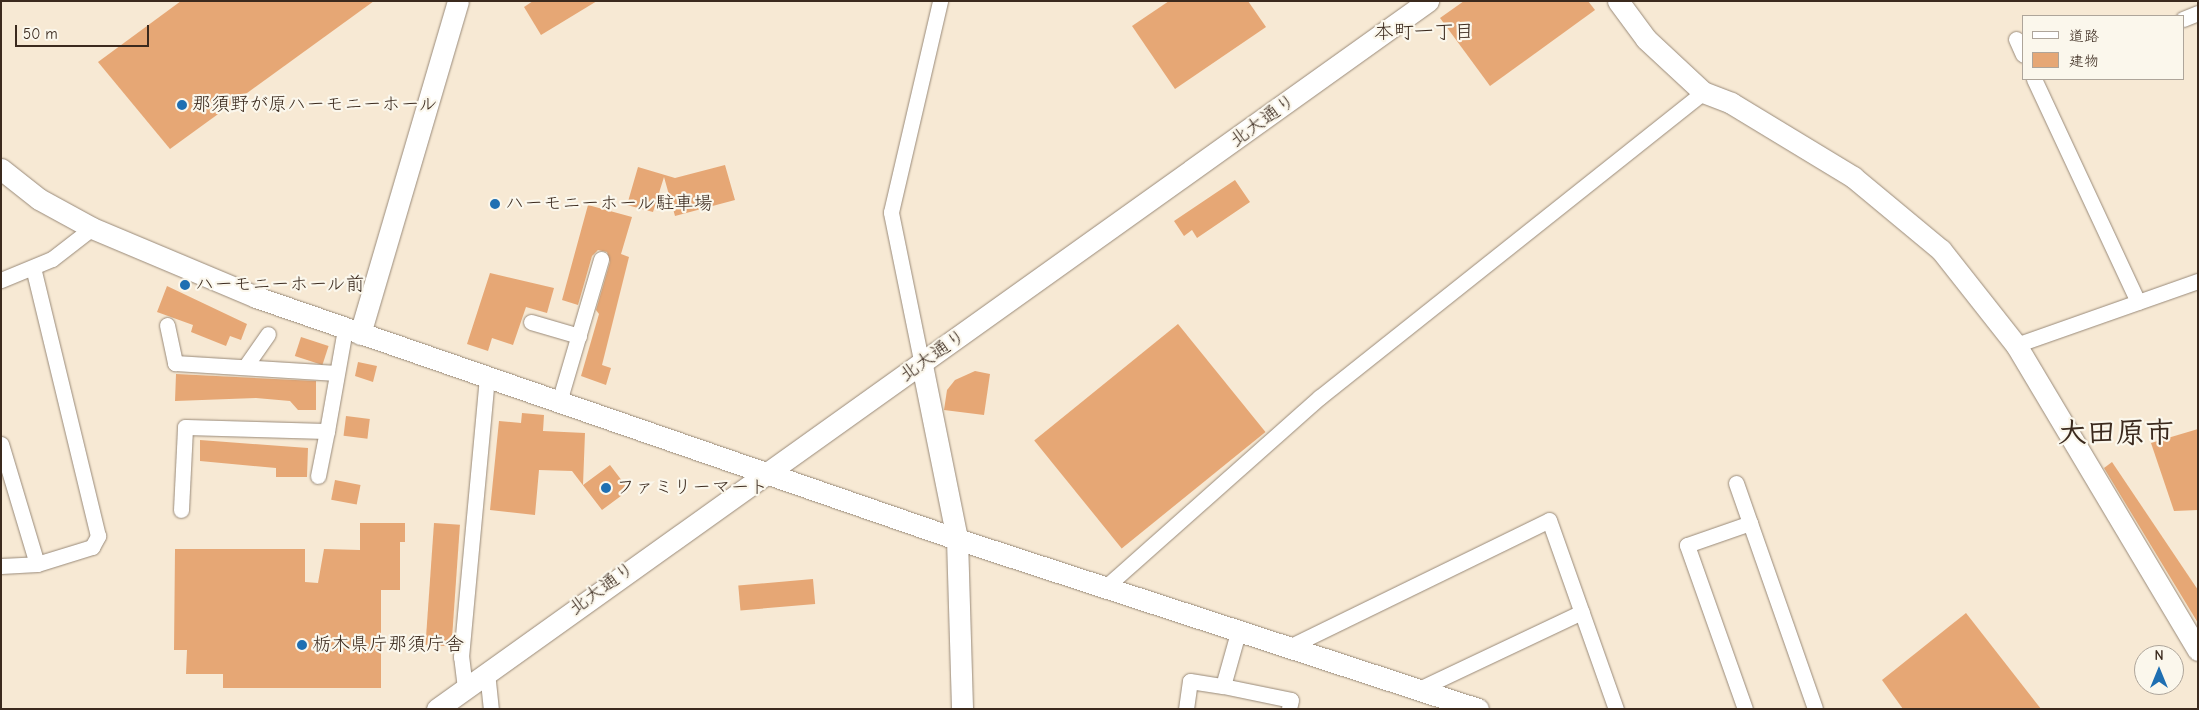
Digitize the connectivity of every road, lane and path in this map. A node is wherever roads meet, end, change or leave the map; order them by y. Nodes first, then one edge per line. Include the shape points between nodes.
1 (458, 1) edge
2 (940, 1) edge
3 (1428, 1) edge
4 (1618, 1) edge
5 (2198, 13) edge
6 (2184, 19) edge
7 (2016, 40) dead end
8 (2022, 52) edge
9 (2034, 80) edge
10 (1703, 92) junction
11 (1, 169) edge
12 (92, 228) junction
13 (601, 259) dead end
14 (34, 268) junction
15 (1, 280) edge
16 (2198, 281) edge
17 (2138, 302) junction
18 (531, 322) dead end
19 (167, 325) dead end
20 (352, 331) junction
21 (268, 334) dead end
22 (579, 336) junction
23 (2016, 345) junction
24 (922, 365) junction
25 (245, 367) junction
26 (337, 373) junction
27 (487, 379) junction
28 (560, 402) junction
29 (327, 431) junction
30 (1, 444) edge
31 (765, 471) junction
32 (318, 476) dead end
33 (1736, 483) dead end
34 (181, 510) dead end
35 (1750, 523) junction
36 (957, 539) junction
37 (37, 564) junction
38 (1, 566) edge
39 (1108, 585) junction
40 (1582, 612) junction
41 (1239, 630) junction
42 (1289, 647) junction
43 (2198, 650) edge
44 (487, 672) junction
45 (1223, 686) junction
46 (465, 688) junction
47 (1419, 689) junction
48 (436, 709) edge
49 (491, 709) edge
50 (962, 709) edge
51 (1186, 709) edge
52 (1289, 709) edge
53 (1478, 709) edge
54 (1616, 709) edge
55 (1745, 709) edge
56 (1815, 709) edge

1 - 20 street
2 - 24 street via 890,212
3 - 24 street, 北大通り
4 - 10 street via 1646,39
5 - 6 street
7 - 8 street
9 - 17 street
10 - 23 street via 1731,103 1853,178 1941,250
10 - 39 street via 1320,397
11 - 12 street via 40,199
12 - 14 street
12 - 20 street via 196,275
13 - 22 street
14 - 15 street
14 - 37 street via 98,536 92,547
16 - 17 street
17 - 23 street
18 - 22 street
19 - 25 street via 175,363
20 - 26 street
20 - 27 street
21 - 25 street
22 - 28 street
23 - 43 street
24 - 31 street, 北大通り
24 - 36 street
25 - 26 street
26 - 29 street
27 - 28 street
27 - 46 street via 461,658
28 - 31 street
29 - 32 street
29 - 34 street via 184,427
30 - 37 street
31 - 36 street
31 - 44 street, 北大通り
33 - 35 street
35 - 55 street via 1687,544
35 - 56 street
36 - 39 street
36 - 50 street
37 - 38 street
39 - 41 street
40 - 42 street via 1549,520
40 - 47 street
40 - 54 street
41 - 42 street
41 - 45 street
42 - 47 street
44 - 46 street, 北大通り
44 - 49 street
45 - 51 street via 1190,681
45 - 52 street via 1291,700
46 - 48 street, 北大通り
47 - 53 street

